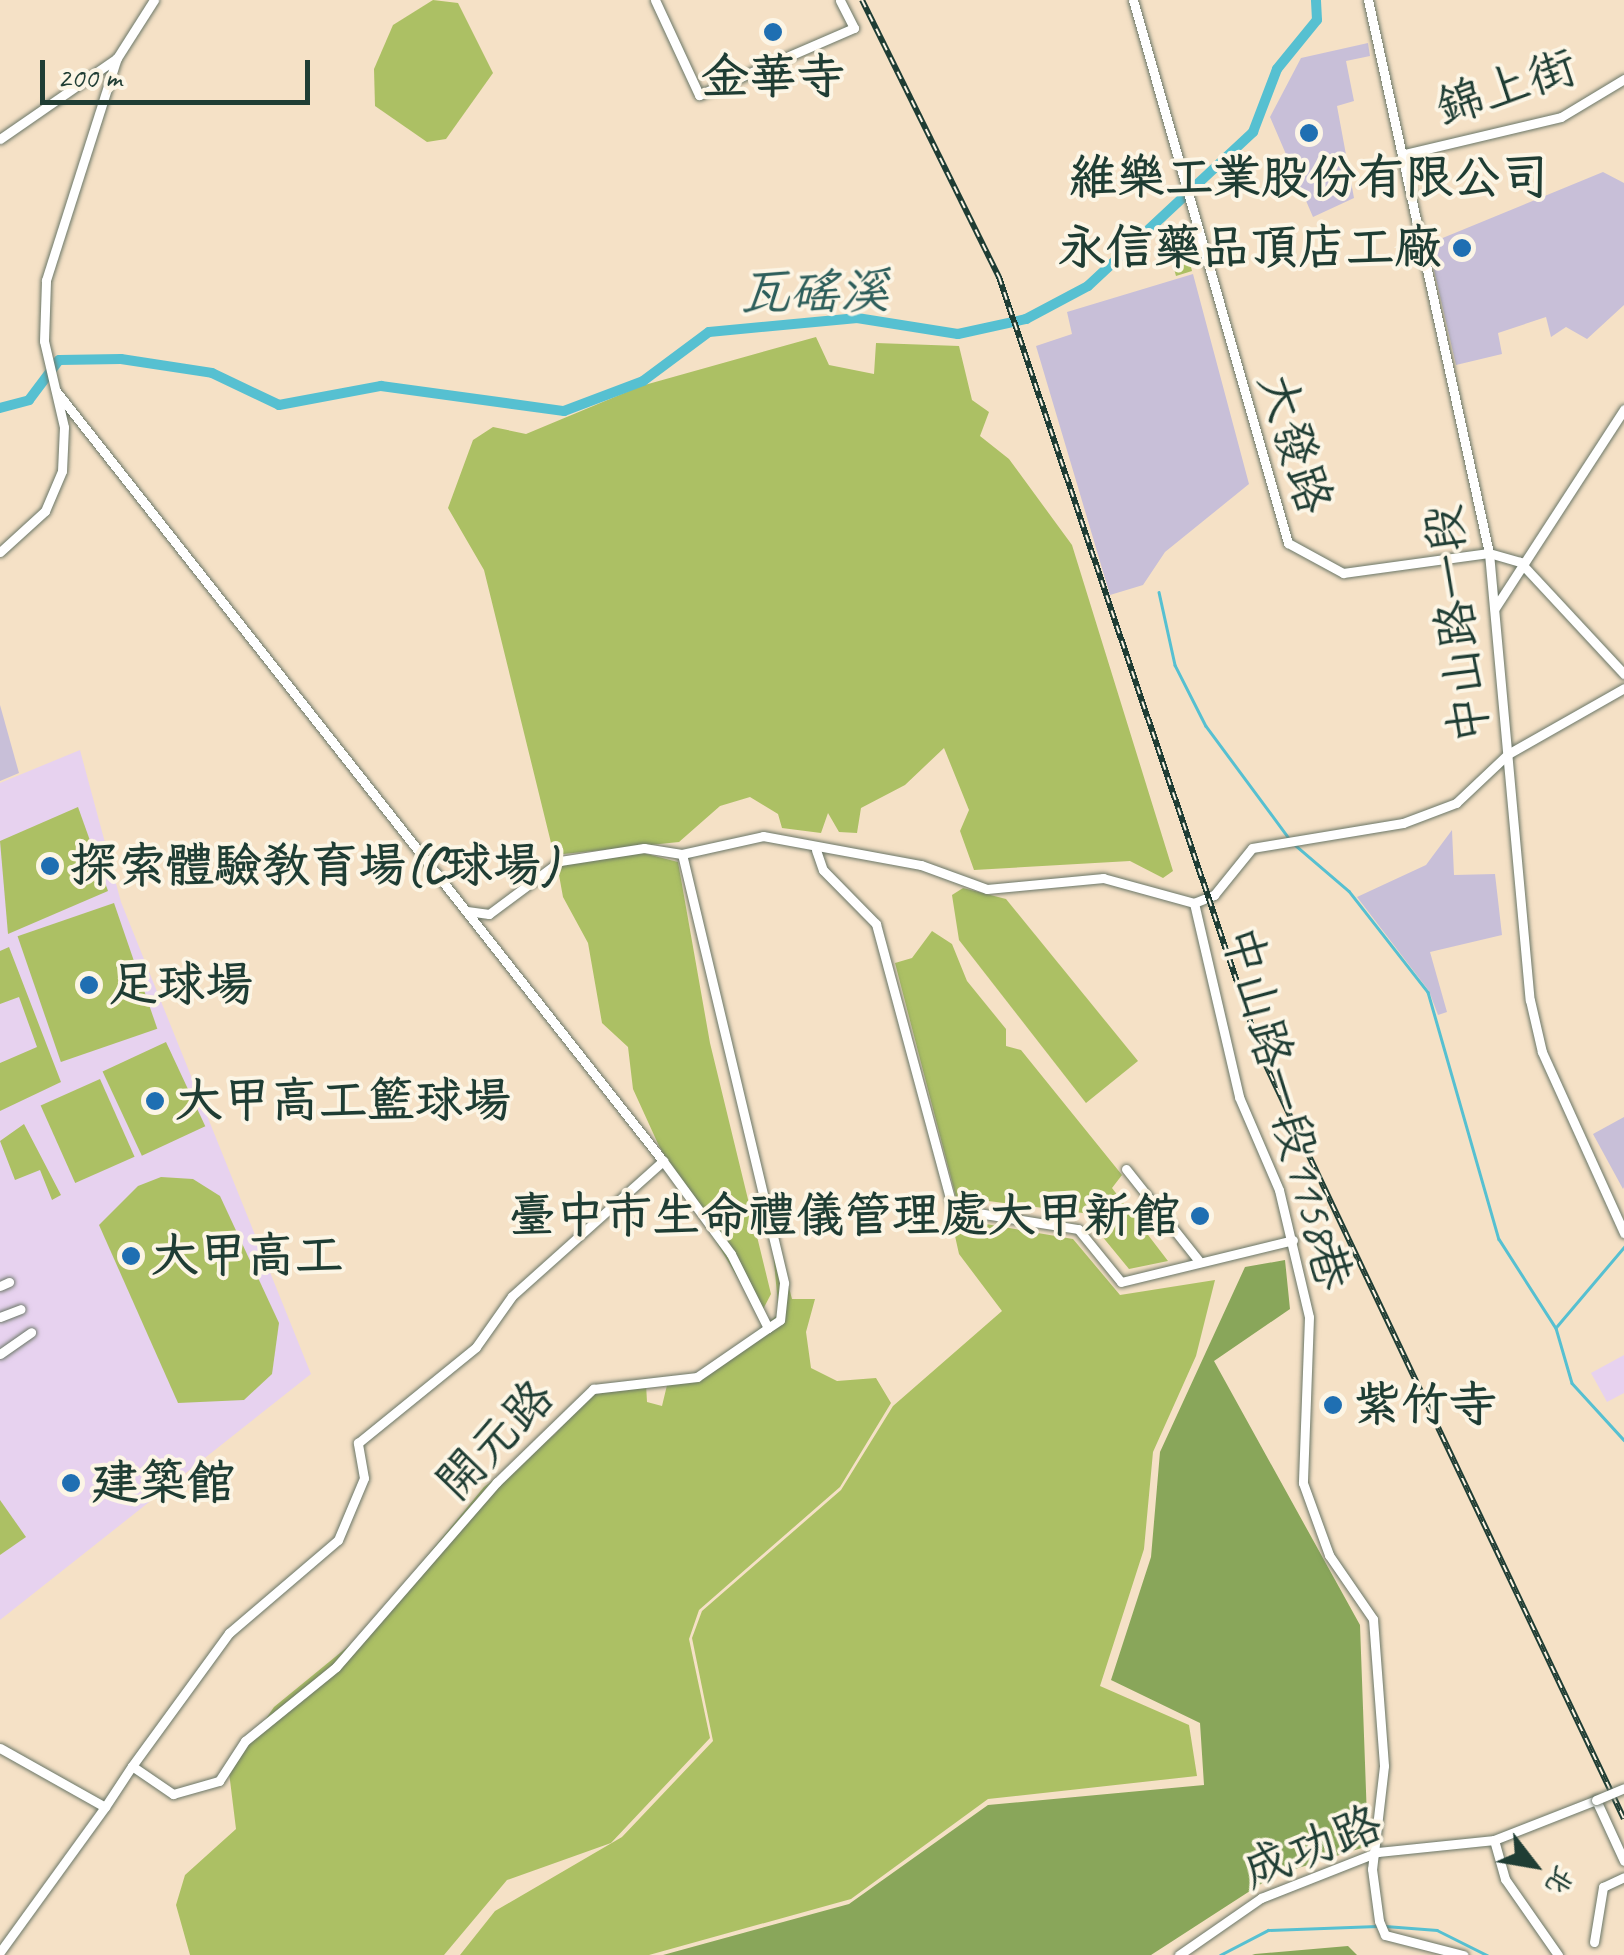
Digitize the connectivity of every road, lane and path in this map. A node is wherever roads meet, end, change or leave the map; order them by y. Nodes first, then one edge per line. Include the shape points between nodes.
1 (154, 0) edge
2 (655, 0) edge
3 (840, 0) edge
4 (1133, 0) edge
5 (1368, 0) edge
6 (116, 58) junction
7 (1624, 79) edge
8 (0, 138) edge
9 (1405, 154) junction
10 (56, 390) junction
11 (1624, 408) edge
12 (64, 427) junction
13 (88, 427) junction
14 (0, 552) edge
15 (1489, 553) junction
16 (1520, 562) junction
17 (1494, 611) junction
18 (1624, 674) edge
19 (1624, 688) edge
20 (1508, 754) junction
21 (816, 850) junction
22 (682, 854) junction
23 (1194, 903) junction
24 (465, 909) junction
25 (663, 1161) junction
26 (1126, 1169) dead end
27 (1624, 1232) edge
28 (1293, 1240) junction
29 (1198, 1260) junction
30 (20, 1308) dead end
31 (0, 1317) edge
32 (768, 1328) junction
33 (31, 1332) dead end
34 (0, 1354) edge
35 (0, 1748) edge
36 (132, 1766) junction
37 (1624, 1788) edge
38 (1596, 1800) junction
39 (105, 1808) junction
40 (1494, 1840) junction
41 (1378, 1852) junction
42 (1624, 1861) edge
43 (1624, 1877) edge
44 (1594, 1942) dead end
45 (0, 1952) edge
46 (1179, 1955) edge
47 (1462, 1955) edge
48 (1558, 1955) edge

1 - 6 street
2 - 3 street via 699,95 854,28
4 - 15 street, 大發路 via 1288,544 1343,573
5 - 9 street, 中山路一段
6 - 8 street
6 - 10 street via 46,280 45,350
7 - 9 street, 錦上街 via 1562,117
9 - 15 street, 中山路一段
10 - 12 street
10 - 13 street
11 - 16 street
12 - 13 street
12 - 14 street via 62,471 45,511
13 - 24 street
15 - 16 street
15 - 17 street, 中山路一段
16 - 17 street
16 - 18 street
17 - 20 street, 中山路一段
19 - 20 street, 中山路一段1158巷
20 - 23 street, 中山路一段1158巷 via 1456,804 1404,823 1252,848 1214,895
20 - 27 street, 中山路一段 via 1521,937 1542,1052
21 - 22 street, 中山路一段1158巷 via 763,836
21 - 23 street, 中山路一段1158巷 via 910,862 988,889 1103,878
21 - 29 street via 823,870 876,924 953,1209 1078,1229 1121,1282
22 - 24 street, 中山路一段1158巷 via 644,848 560,862 489,914
22 - 32 street via 784,1283 784,1310
23 - 28 street, 中山路一段1158巷 via 1240,1096
24 - 25 street
25 - 32 street via 730,1254
25 - 36 street via 512,1296 476,1347 358,1443 364,1478 338,1540 230,1633
26 - 29 street
28 - 29 street
28 - 41 street, 中山路一段1158巷 via 1309,1316 1303,1483 1329,1555 1372,1619 1384,1766
30 - 31 street
32 - 36 street, 開元路 via 697,1377 594,1388 496,1482 360,1642 246,1741 218,1781 174,1794
33 - 34 street
35 - 39 street
36 - 39 street
37 - 38 street, 成功路, bridge
38 - 40 street, 成功路
38 - 42 street
39 - 45 street
40 - 41 street, 成功路
40 - 48 street via 1505,1878
41 - 46 street, 成功路 via 1261,1898
41 - 47 street, 中山路一段1158巷 via 1381,1926
43 - 44 street via 1603,1888

